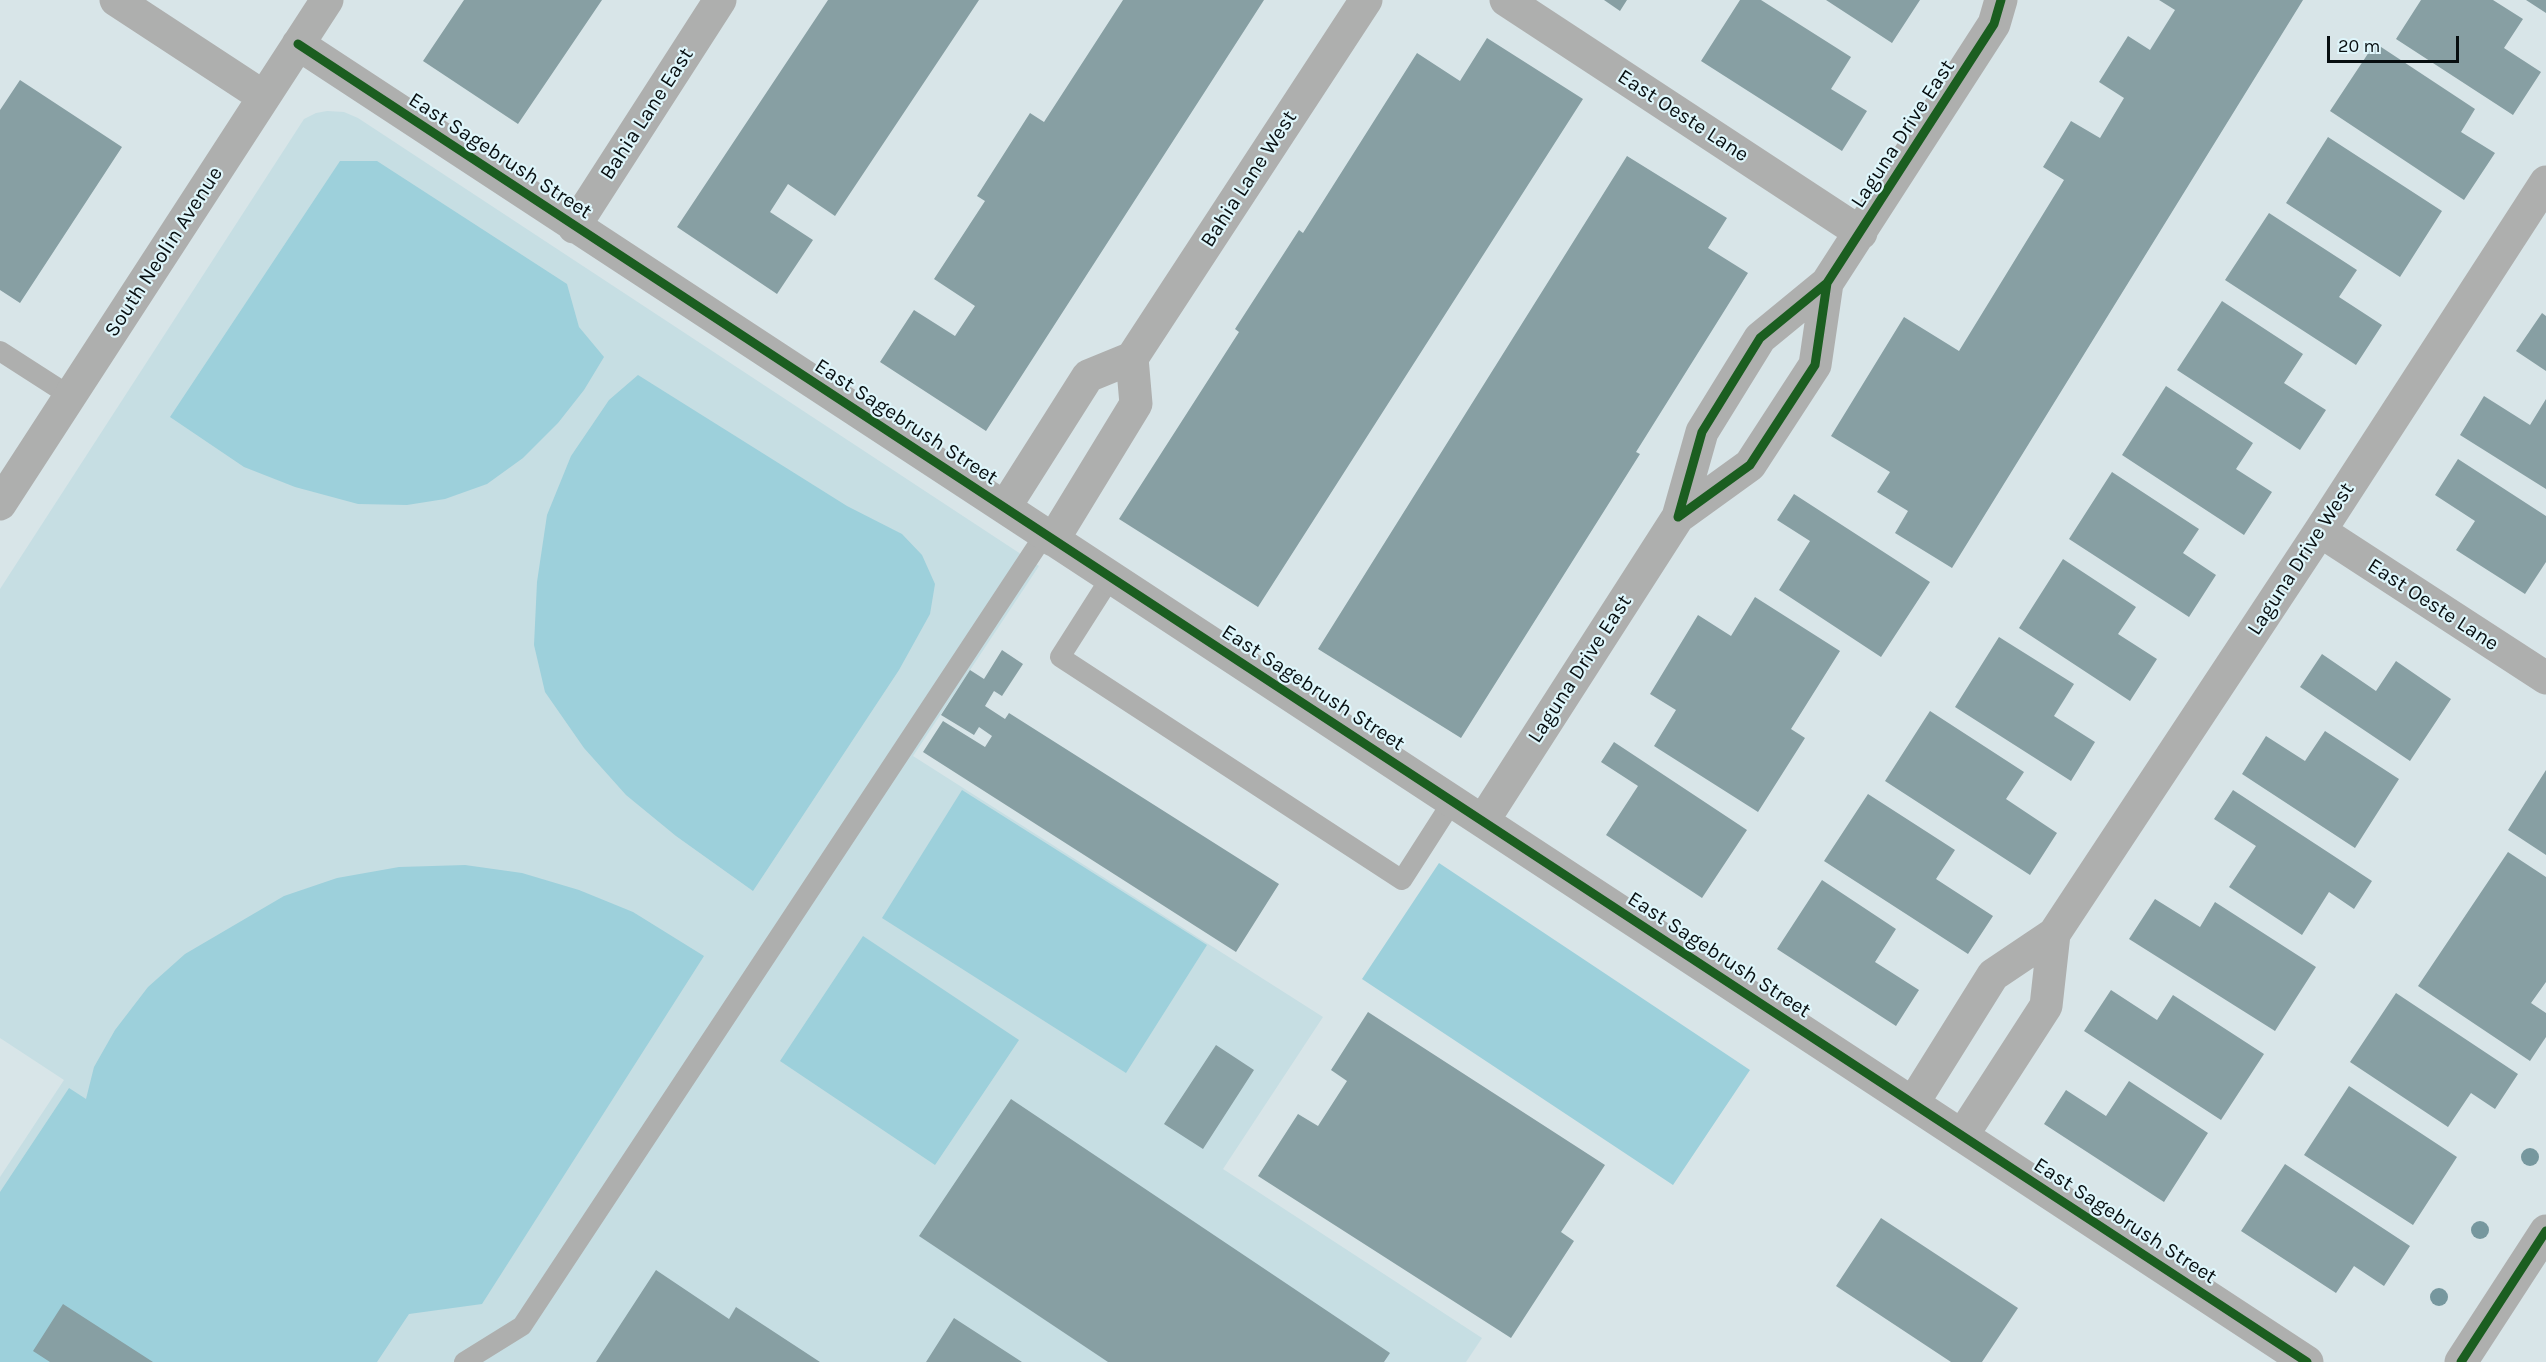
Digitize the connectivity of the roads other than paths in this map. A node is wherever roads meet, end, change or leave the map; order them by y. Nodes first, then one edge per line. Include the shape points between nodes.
1 (116, 0) edge
2 (327, 0) edge
3 (720, 0) edge
4 (1366, 0) edge
5 (1506, 0) edge
6 (2026, 0) edge
7 (1997, 12) edge
8 (298, 44) junction
9 (264, 97) junction
10 (2546, 182) edge
11 (574, 227) junction
12 (1861, 232) junction
13 (1827, 283) junction
14 (0, 351) edge
15 (1132, 358) junction
16 (70, 396) junction
17 (0, 504) edge
18 (1005, 507) junction
19 (1678, 517) junction
20 (2320, 531) junction
21 (1049, 537) junction
22 (1111, 577) junction
23 (2546, 678) edge
24 (1452, 802) junction
25 (1483, 821) junction
26 (2054, 934) junction
27 (1913, 1103) junction
28 (1962, 1136) junction
29 (2546, 1231) edge
30 (465, 1362) edge
31 (2307, 1362) edge
32 (2461, 1362) edge

1 - 9 street
2 - 8 street, South Neolin Avenue
3 - 11 street, Bahia Lane East
4 - 15 street, Bahia Lane West
5 - 12 street, East Oeste Lane
6 - 7 street, Laguna Drive East
7 - 12 street, Laguna Drive East
8 - 9 street, South Neolin Avenue
8 - 11 street, East Sagebrush Street
9 - 16 street, South Neolin Avenue
10 - 20 street, Laguna Drive West
11 - 18 street, East Sagebrush Street
12 - 13 street, Laguna Drive East
13 - 19 street, Laguna Drive East via 1760,338 1702,432
13 - 19 street, Laguna Drive East via 1815,365 1750,465
14 - 16 lane
15 - 18 street via 1088,376
15 - 21 street via 1136,404
16 - 17 street, South Neolin Avenue
18 - 21 street, East Sagebrush Street
19 - 25 street, Laguna Drive East
20 - 23 street, East Oeste Lane
20 - 26 street, Laguna Drive West
21 - 22 street, East Sagebrush Street
21 - 30 lane via 522,1326
22 - 24 street, East Sagebrush Street
22 - 24 lane via 1060,657 1401,880
24 - 25 street, East Sagebrush Street
25 - 27 street, East Sagebrush Street
26 - 27 street, Laguna Drive West via 1993,975
26 - 28 street, Laguna Drive West via 2046,1006
27 - 28 street, East Sagebrush Street
28 - 31 street, East Sagebrush Street
29 - 32 street

